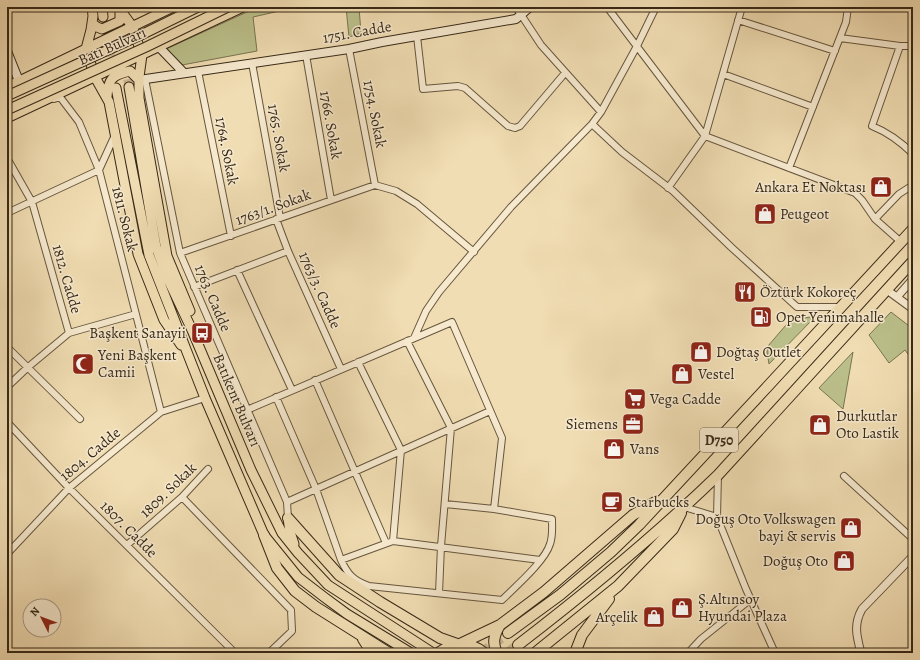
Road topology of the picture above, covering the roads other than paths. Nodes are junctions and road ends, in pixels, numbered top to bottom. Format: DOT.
graph roads {
  1 [pos="92,7"];
  2 [pos="102,7"];
  3 [pos="173,7"];
  4 [pos="198,7"];
  5 [pos="228,7"];
  6 [pos="243,7"];
  7 [pos="530,7"];
  8 [pos="607,7"];
  9 [pos="656,7"];
  10 [pos="742,7"];
  11 [pos="848,7"];
  12 [pos="118,10"];
  13 [pos="519,10"];
  14 [pos="103,17"];
  15 [pos="738,20"];
  16 [pos="92,23"];
  17 [pos="132,26"];
  18 [pos="417,36"];
  19 [pos="840,38"];
  20 [pos="637,46"];
  21 [pos="900,46"];
  22 [pos="913,46"];
  23 [pos="159,47"];
  24 [pos="86,49"];
  25 [pos="349,49"];
  26 [pos="7,51"];
  27 [pos="835,52"];
  28 [pos="142,55"];
  29 [pos="306,55"];
  30 [pos="252,63"];
  31 [pos="198,71"];
  32 [pos="184,73"];
  33 [pos="565,73"];
  34 [pos="723,74"];
  35 [pos="95,77"];
  36 [pos="142,79"];
  37 [pos="19,81"];
  38 [pos="7,87"];
  39 [pos="129,87"];
  40 [pos="116,88"];
  41 [pos="7,96"];
  42 [pos="107,97"];
  43 [pos="812,107"];
  44 [pos="7,110"];
  45 [pos="601,112"];
  46 [pos="7,120"];
  47 [pos="592,124"];
  48 [pos="115,134"];
  49 [pos="705,136"];
  50 [pos="913,154"];
  51 [pos="7,158"];
  52 [pos="788,168"];
  53 [pos="99,170"];
  54 [pos="375,185"];
  55 [pos="913,185"];
  56 [pos="668,188"];
  57 [pos="332,200"];
  58 [pos="32,202"];
  59 [pos="7,213"];
  60 [pos="278,219"];
  61 [pos="875,219"];
  62 [pos="913,229"];
  63 [pos="231,236"];
  64 [pos="901,242"];
  65 [pos="288,251"];
  66 [pos="474,252"];
  67 [pos="180,254"];
  68 [pos="913,261"];
  69 [pos="237,270"];
  70 [pos="913,279"];
  71 [pos="194,287"];
  72 [pos="887,290"];
  73 [pos="897,297"];
  74 [pos="841,307"];
  75 [pos="913,309"];
  76 [pos="136,314"];
  77 [pos="192,330"];
  78 [pos="69,333"];
  79 [pos="414,338"];
  80 [pos="407,341"];
  81 [pos="7,347"];
  82 [pos="190,360"];
  83 [pos="358,362"];
  84 [pos="27,368"];
  85 [pos="341,370"];
  86 [pos="315,380"];
  87 [pos="7,387"];
  88 [pos="292,390"];
  89 [pos="276,397"];
  90 [pos="205,398"];
  91 [pos="247,410"];
  92 [pos="490,411"];
  93 [pos="161,412"];
  94 [pos="80,419"];
  95 [pos="7,422"];
  96 [pos="451,428"];
  97 [pos="401,450"];
  98 [pos="208,469"];
  99 [pos="355,471"];
  100 [pos="718,475"];
  101 [pos="844,476"];
  102 [pos="69,488"];
  103 [pos="316,489"];
  104 [pos="669,494"];
  105 [pos="182,497"];
  106 [pos="287,502"];
  107 [pos="445,504"];
  108 [pos="684,507"];
  109 [pos="494,509"];
  110 [pos="717,517"];
  111 [pos="288,518"];
  112 [pos="264,535"];
  113 [pos="913,539"];
  114 [pos="393,541"];
  115 [pos="386,543"];
  116 [pos="127,545"];
  117 [pos="441,546"];
  118 [pos="298,553"];
  119 [pos="7,554"];
  120 [pos="913,556"];
  121 [pos="341,560"];
  122 [pos="540,560"];
  123 [pos="618,586"];
  124 [pos="439,593"];
  125 [pos="751,599"];
  126 [pos="500,625"];
  127 [pos="508,633"];
  128 [pos="360,634"];
  129 [pos="459,644"];
  130 [pos="518,645"];
  131 [pos="235,653"];
  132 [pos="270,653"];
  133 [pos="372,653"];
  134 [pos="390,653"];
  135 [pos="410,653"];
  136 [pos="433,653"];
  137 [pos="438,653"];
  138 [pos="484,653"];
  139 [pos="497,653"];
  140 [pos="535,653"];
  141 [pos="575,653"];
  142 [pos="688,653"];
  143 [pos="775,653"];
  144 [pos="861,653"];
  1 -- 16 [label="main road"];
  2 -- 14 [label="main road"];
  3 -- 17 [label="main road"];
  4 -- 41 [label="main road, Batı Bulvarı, bridge"];
  5 -- 44 [label="main road, Batı Bulvarı, bridge"];
  6 -- 23 [label="main road"];
  7 -- 13 [label="main road, 1751. Cadde"];
  8 -- 20 [label="street"];
  9 -- 20 [label="street"];
  10 -- 15 [label="street"];
  11 -- 19 [label="street"];
  12 -- 16 [label="main road"];
  12 -- 17 [label="main road"];
  13 -- 18 [label="main road, 1751. Cadde"];
  13 -- 33 [label="street"];
  15 -- 27 [label="street"];
  15 -- 34 [label="street"];
  16 -- 24 [label="main road"];
  17 -- 24 [label="main road"];
  17 -- 28 [label="main road"];
  18 -- 25 [label="main road, 1751. Cadde"];
  18 -- 33 [label="street"];
  19 -- 21 [label="street"];
  19 -- 27 [label="street"];
  20 -- 45 [label="street"];
  20 -- 49 [label="street"];
  21 -- 22 [label="street"];
  21 -- 50 [label="street"];
  23 -- 28 [label="main road"];
  23 -- 32 [label="main road"];
  24 -- 35 [label="main road"];
  24 -- 37 [label="main road"];
  25 -- 29 [label="main road, 1751. Cadde"];
  25 -- 54 [label="street, 1754. Sokak"];
  26 -- 37 [label="main road"];
  27 -- 43 [label="street"];
  28 -- 35 [label="main road"];
  28 -- 36 [label="main road"];
  29 -- 30 [label="main road, 1751. Cadde"];
  29 -- 57 [label="street, 1766. Sokak"];
  30 -- 31 [label="main road, 1751. Cadde"];
  30 -- 60 [label="street, 1765. Sokak"];
  31 -- 32 [label="main road, 1751. Cadde"];
  31 -- 63 [label="street, 1764. Sokak"];
  32 -- 36 [label="main road, 1751. Cadde"];
  33 -- 45 [label="street"];
  34 -- 43 [label="street"];
  34 -- 49 [label="street"];
  35 -- 42 [label="main road"];
  35 -- 46 [label="main road"];
  36 -- 42 [label="main road"];
  36 -- 67 [label="street, 1763. Cadde"];
  36 -- 77 [label="main road"];
  37 -- 38 [label="main road"];
  39 -- 77 [label="main road, Batıkent Bulvarı"];
  40 -- 82 [label="main road, Batıkent Bulvarı"];
  42 -- 48 [label="main road"];
  43 -- 52 [label="street"];
  45 -- 47 [label="street"];
  46 -- 53 [label="street, 1811. Sokak"];
  47 -- 56 [label="street"];
  47 -- 66 [label="street"];
  48 -- 53 [label="street"];
  48 -- 82 [label="main road"];
  49 -- 52 [label="street"];
  49 -- 56 [label="street"];
  51 -- 58 [label="street, 1812. Cadde"];
  52 -- 61 [label="street"];
  53 -- 58 [label="street"];
  53 -- 76 [label="street, 1811. Sokak"];
  54 -- 57 [label="street, 1763/1. Sokak"];
  54 -- 66 [label="street"];
  55 -- 61 [label="street"];
  56 -- 74 [label="street"];
  57 -- 60 [label="street, 1763/1. Sokak"];
  58 -- 59 [label="street"];
  58 -- 78 [label="street, 1812. Cadde"];
  60 -- 63 [label="street, 1763/1. Sokak"];
  60 -- 65 [label="street, 1763/3. Cadde"];
  61 -- 64 [label="street"];
  62 -- 64 [label="highway, D750"];
  63 -- 67 [label="street, 1763/1. Sokak"];
  64 -- 74 [label="highway, D750"];
  65 -- 69 [label="street"];
  65 -- 85 [label="street, 1763/3. Cadde"];
  66 -- 79 [label="street"];
  67 -- 71 [label="street, 1763. Cadde"];
  68 -- 72 [label="highway, D750"];
  69 -- 71 [label="street"];
  69 -- 88 [label="street"];
  70 -- 73 [label="street"];
  71 -- 91 [label="street, 1763. Cadde"];
  72 -- 73 [label="street"];
  72 -- 100 [label="highway, D750"];
  73 -- 75 [label="street"];
  74 -- 104 [label="highway, D750"];
  76 -- 78 [label="street"];
  76 -- 93 [label="street, 1811. Sokak"];
  77 -- 118 [label="main road, Batıkent Bulvarı"];
  78 -- 84 [label="street, 1812. Cadde"];
  79 -- 80 [label="street"];
  79 -- 92 [label="street"];
  80 -- 83 [label="street"];
  80 -- 96 [label="street"];
  81 -- 84 [label="street"];
  82 -- 90 [label="main road, Batıkent Bulvarı"];
  83 -- 85 [label="street"];
  83 -- 97 [label="street"];
  84 -- 87 [label="street, 1812. Cadde"];
  84 -- 94 [label="street"];
  85 -- 86 [label="street"];
  86 -- 88 [label="street"];
  86 -- 99 [label="street"];
  88 -- 89 [label="street"];
  89 -- 91 [label="street"];
  89 -- 103 [label="street"];
  90 -- 93 [label="street, 1804. Cadde"];
  90 -- 112 [label="main road, Batıkent Bulvarı"];
  91 -- 106 [label="street, 1763. Cadde"];
  92 -- 96 [label="street"];
  92 -- 109 [label="street"];
  93 -- 102 [label="street, 1804. Cadde"];
  95 -- 102 [label="street, 1807. Cadde"];
  96 -- 97 [label="street"];
  96 -- 107 [label="street"];
  97 -- 99 [label="street"];
  97 -- 114 [label="street"];
  98 -- 105 [label="street, 1809. Sokak"];
  99 -- 103 [label="street"];
  99 -- 115 [label="street"];
  100 -- 108 [label="highway, D750"];
  100 -- 110 [label="street"];
  101 -- 113 [label="street"];
  102 -- 116 [label="street, 1807. Cadde"];
  102 -- 119 [label="street, 1804. Cadde"];
  103 -- 106 [label="street"];
  103 -- 121 [label="street"];
  104 -- 126 [label="highway"];
  104 -- 127 [label="highway, D750"];
  105 -- 116 [label="street, 1809. Sokak"];
  105 -- 132 [label="street"];
  106 -- 111 [label="street, 1763. Cadde"];
  107 -- 109 [label="street"];
  107 -- 117 [label="street"];
  108 -- 110 [label="street"];
  108 -- 123 [label="highway, D750"];
  108 -- 130 [label="highway, D750"];
  109 -- 122 [label="street"];
  110 -- 125 [label="street"];
  111 -- 118 [label="main road"];
  111 -- 129 [label="highway"];
  112 -- 128 [label="highway"];
  112 -- 135 [label="main road, Batıkent Bulvarı"];
  114 -- 115 [label="street"];
  114 -- 117 [label="street"];
  115 -- 121 [label="street"];
  116 -- 131 [label="street, 1807. Cadde"];
  117 -- 122 [label="street"];
  117 -- 124 [label="street"];
  118 -- 136 [label="main road, Batıkent Bulvarı"];
  120 -- 144 [label="street"];
  121 -- 124 [label="street"];
  122 -- 124 [label="street"];
  123 -- 140 [label="highway, D750"];
  123 -- 141 [label="highway"];
  125 -- 142 [label="street"];
  125 -- 143 [label="street"];
  126 -- 129 [label="highway"];
  126 -- 139 [label="highway"];
  128 -- 133 [label="highway"];
  128 -- 134 [label="highway"];
  129 -- 137 [label="highway"];
  129 -- 138 [label="highway"];
}
